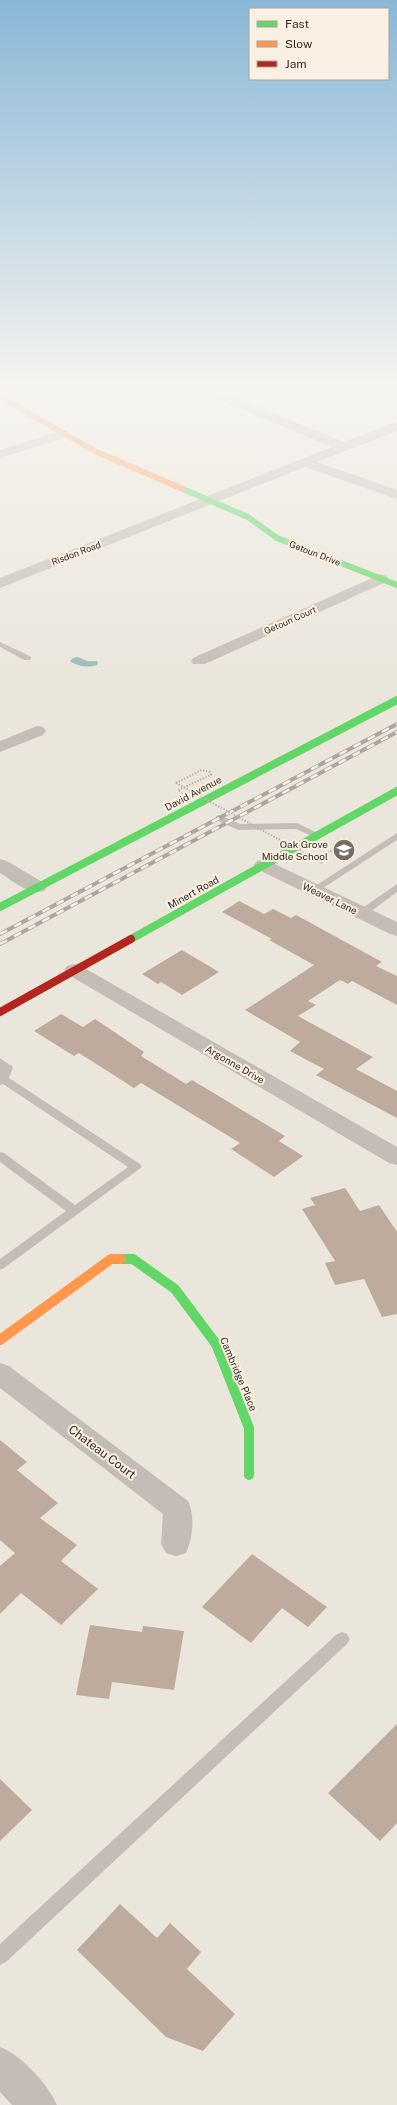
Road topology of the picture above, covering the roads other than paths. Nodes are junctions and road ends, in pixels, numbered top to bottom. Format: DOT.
graph roads {
  1 [pos="174,485"];
  2 [pos="250,485"];
  3 [pos="369,485"];
  4 [pos="397,495"];
  5 [pos="210,501"];
  6 [pos="381,579"];
  7 [pos="0,583"];
  8 [pos="397,585"];
  9 [pos="0,644"];
  10 [pos="27,658"];
  11 [pos="200,661"];
  12 [pos="397,700"];
  13 [pos="37,731"];
  14 [pos="0,747"];
  15 [pos="397,790"];
  16 [pos="219,818"];
  17 [pos="317,835"];
  18 [pos="397,836"];
  19 [pos="0,865"];
  20 [pos="264,865"];
  21 [pos="37,887"];
  22 [pos="397,887"];
  23 [pos="314,890"];
  24 [pos="0,907"];
  25 [pos="362,913"];
  26 [pos="397,930"];
  27 [pos="74,970"];
  28 [pos="0,1012"];
  29 [pos="0,1062"];
  30 [pos="2,1080"];
  31 [pos="0,1156"];
  32 [pos="397,1157"];
  33 [pos="75,1211"];
  34 [pos="0,1265"];
  35 [pos="0,1340"];
  36 [pos="0,1373"];
  37 [pos="249,1475"];
  38 [pos="176,1544"];
  39 [pos="342,1639"];
  40 [pos="0,1956"];
  41 [pos="0,2065"];
  42 [pos="38,2105"];
  1 -- 5 [label="street, Getoun Drive"];
  2 -- 5 [label="street, Risdon Road"];
  3 -- 4 [label="street"];
  5 -- 6 [label="street, Getoun Drive"];
  5 -- 7 [label="street, Risdon Road"];
  6 -- 8 [label="street, Getoun Drive"];
  6 -- 11 [label="street, Getoun Court"];
  9 -- 10 [label="lane"];
  12 -- 21 [label="street, David Avenue"];
  13 -- 14 [label="street"];
  15 -- 17 [label="street, Minert Road"];
  16 -- 17 [label="lane"];
  17 -- 20 [label="street, Minert Road"];
  18 -- 23 [label="lane"];
  19 -- 21 [label="street"];
  20 -- 23 [label="street, Weaver Lane"];
  20 -- 27 [label="street, Minert Road"];
  21 -- 24 [label="street, David Avenue"];
  22 -- 25 [label="lane"];
  23 -- 25 [label="street, Weaver Lane"];
  25 -- 26 [label="street, Weaver Lane"];
  27 -- 28 [label="street, Minert Road"];
  27 -- 32 [label="street, Argonne Drive"];
  29 -- 30 [label="lane"];
  30 -- 33 [label="lane"];
  31 -- 33 [label="lane"];
  33 -- 34 [label="lane"];
  35 -- 37 [label="street, Cambridge Place"];
  36 -- 38 [label="street, Chateau Court"];
  39 -- 40 [label="lane"];
  41 -- 42 [label="street"];
}
